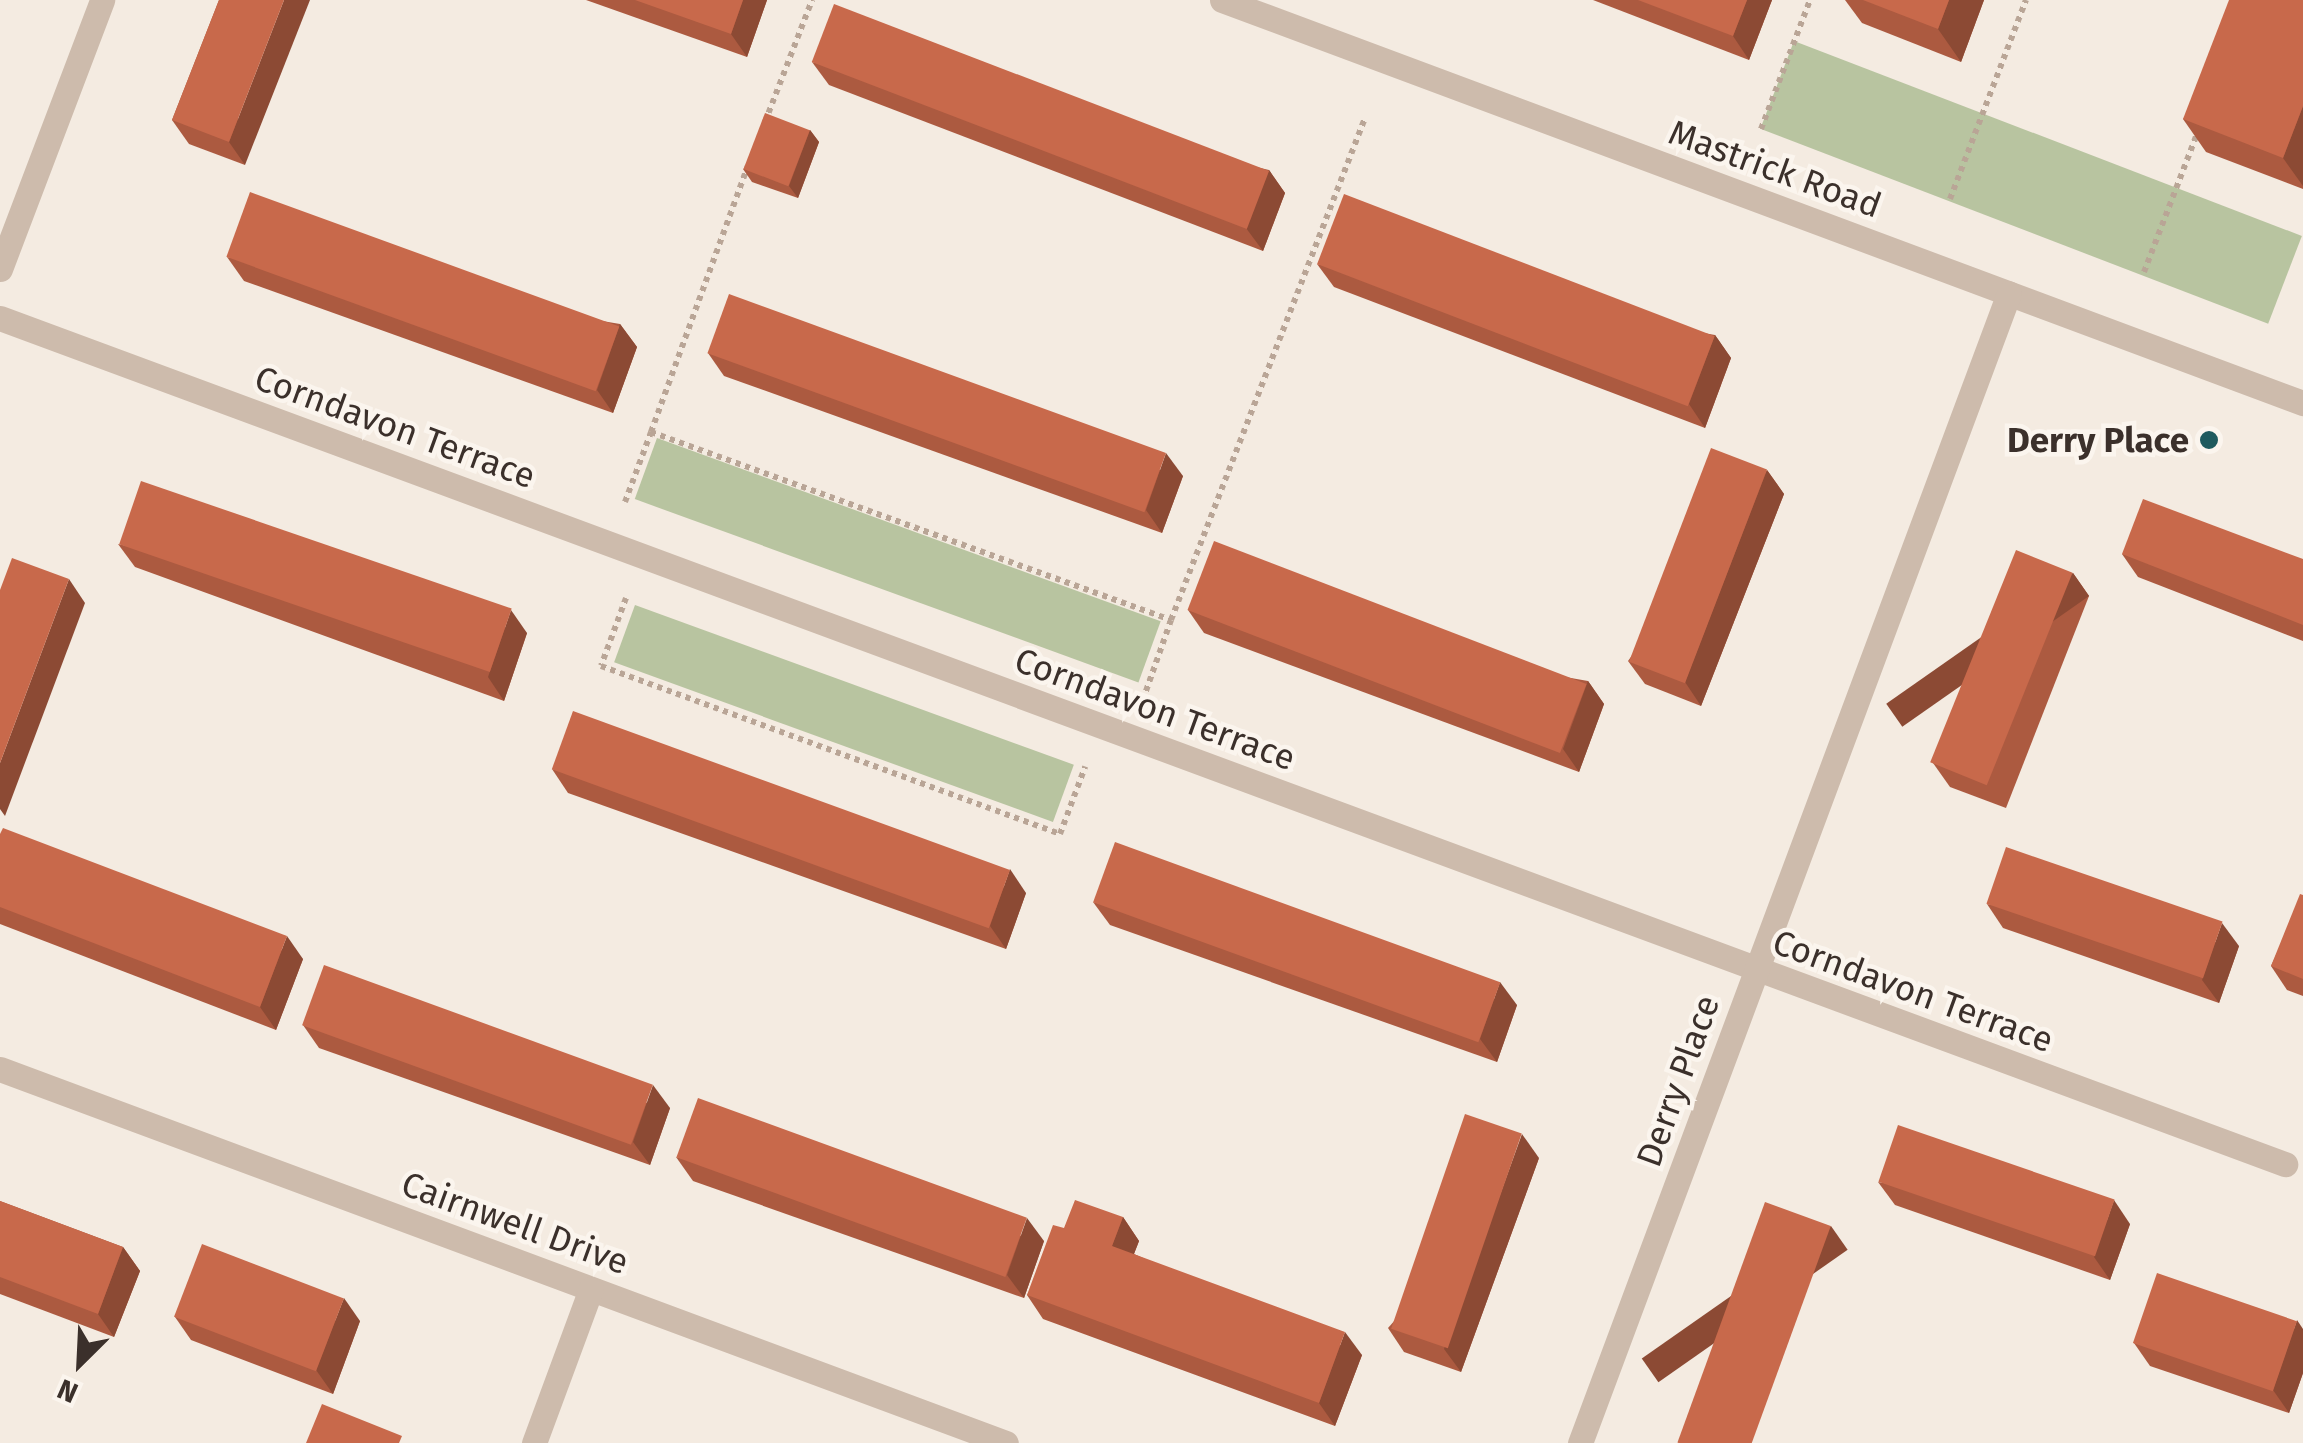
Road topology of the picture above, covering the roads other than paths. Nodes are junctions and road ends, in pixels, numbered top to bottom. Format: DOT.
graph roads {
  1 [pos="102,0"];
  2 [pos="1222,0"];
  3 [pos="0,269"];
  4 [pos="2008,294"];
  5 [pos="0,318"];
  6 [pos="2303,403"];
  7 [pos="1756,971"];
  8 [pos="0,1068"];
  9 [pos="2285,1164"];
  10 [pos="591,1288"];
  11 [pos="534,1443"];
  12 [pos="1006,1443"];
  13 [pos="1580,1443"];
  1 -- 3 [label="street"];
  2 -- 4 [label="street, Mastrick Road"];
  4 -- 6 [label="street, Mastrick Road"];
  4 -- 7 [label="street, Derry Place"];
  5 -- 7 [label="street, Corndavon Terrace"];
  7 -- 9 [label="street, Corndavon Terrace"];
  7 -- 13 [label="street, Derry Place"];
  8 -- 10 [label="street, Cairnwell Drive"];
  10 -- 11 [label="street"];
  10 -- 12 [label="street, Cairnwell Drive"];
}
